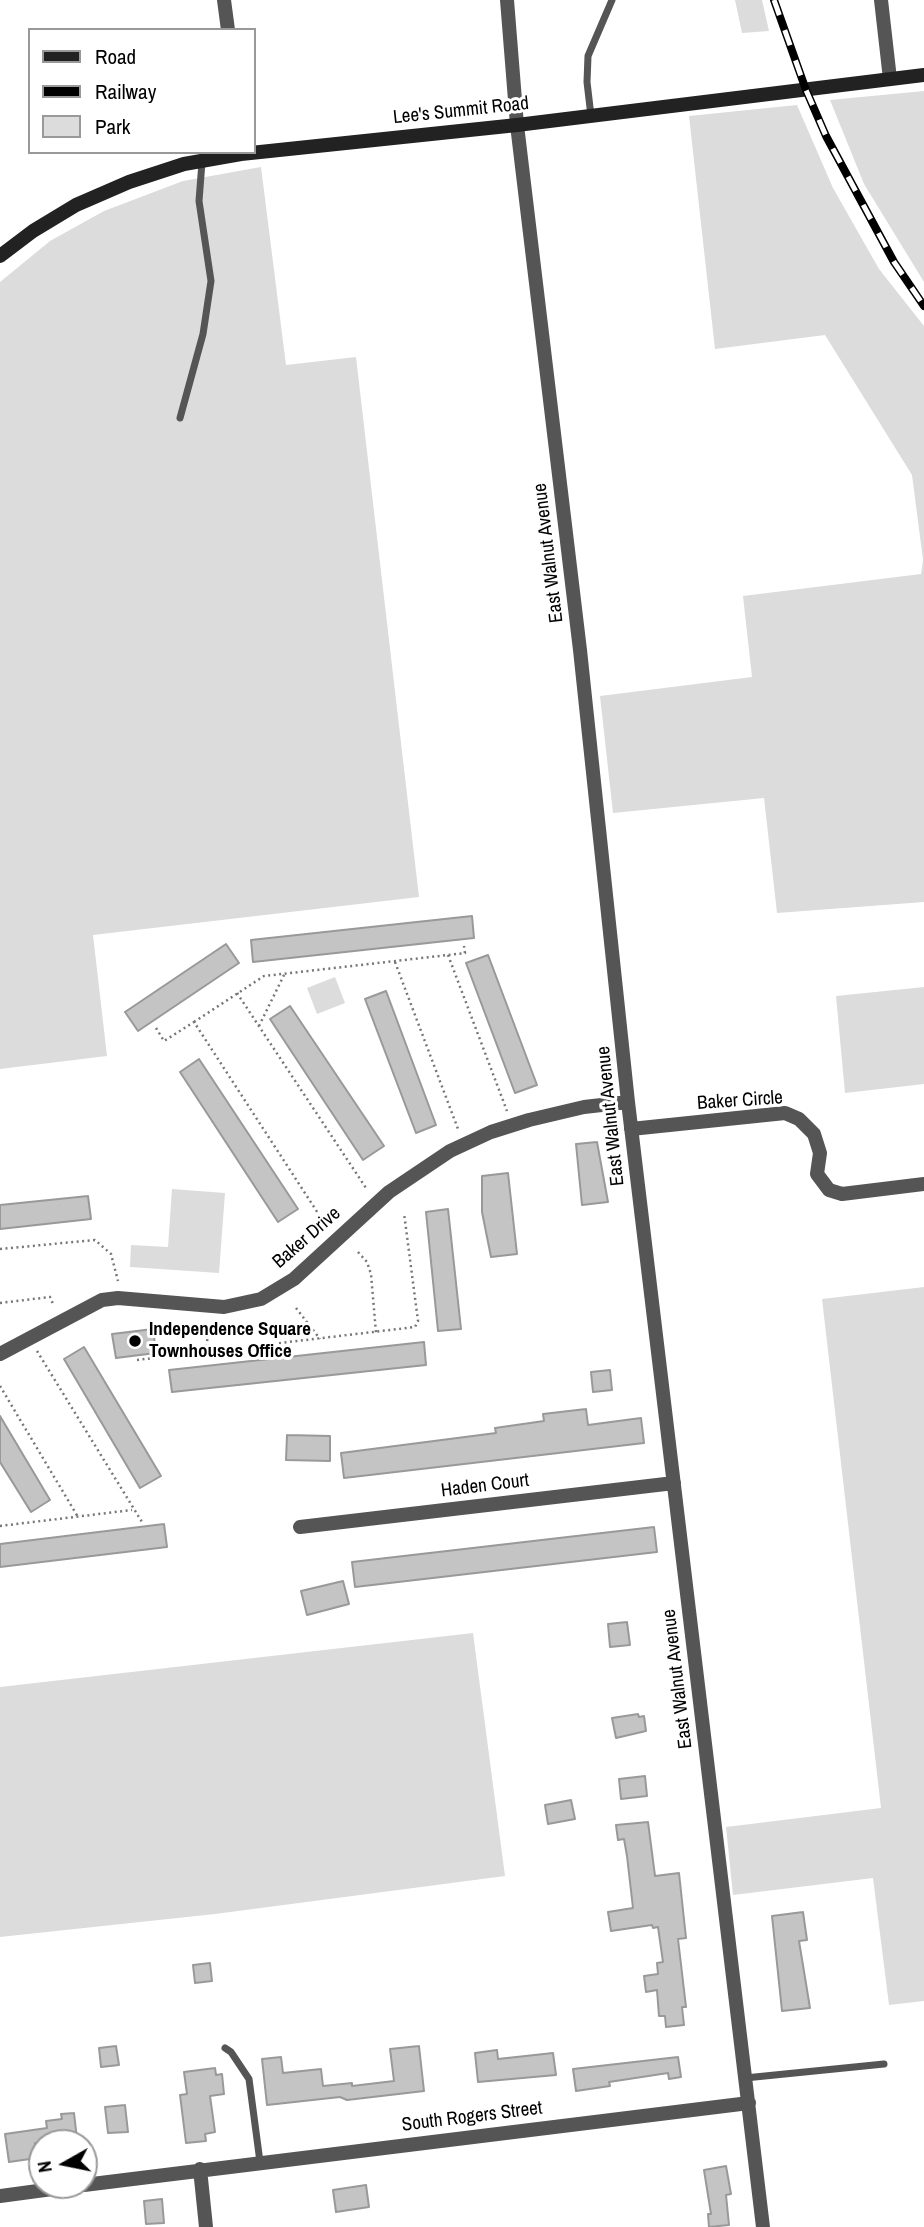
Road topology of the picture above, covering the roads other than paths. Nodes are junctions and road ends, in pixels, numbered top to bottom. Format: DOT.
graph roads {
  1 [pos="224,0"];
  2 [pos="507,0"];
  3 [pos="612,0"];
  4 [pos="881,0"];
  5 [pos="228,28"];
  6 [pos="924,75"];
  7 [pos="890,79"];
  8 [pos="591,116"];
  9 [pos="517,125"];
  10 [pos="256,151"];
  11 [pos="236,154"];
  12 [pos="202,161"];
  13 [pos="0,256"];
  14 [pos="180,418"];
  15 [pos="628,1102"];
  16 [pos="631,1129"];
  17 [pos="924,1184"];
  18 [pos="0,1354"];
  19 [pos="674,1483"];
  20 [pos="300,1527"];
  21 [pos="225,2048"];
  22 [pos="884,2064"];
  23 [pos="746,2078"];
  24 [pos="749,2103"];
  25 [pos="260,2162"];
  26 [pos="200,2169"];
  27 [pos="98,2183"];
  28 [pos="28,2192"];
  29 [pos="0,2196"];
  30 [pos="206,2227"];
  31 [pos="763,2227"];
  1 -- 5 [label="street"];
  2 -- 9 [label="street, East Walnut Avenue"];
  3 -- 8 [label="lane"];
  4 -- 7 [label="street"];
  6 -- 7 [label="main road, Lee's Summit Road"];
  7 -- 8 [label="main road, Lee's Summit Road"];
  8 -- 9 [label="main road, Lee's Summit Road"];
  9 -- 10 [label="main road, Lee's Summit Road"];
  9 -- 15 [label="street, East Walnut Avenue"];
  11 -- 12 [label="main road, Lee's Summit Road"];
  12 -- 13 [label="main road, Lee's Summit Road"];
  12 -- 14 [label="lane"];
  15 -- 16 [label="street, East Walnut Avenue"];
  15 -- 18 [label="street, Baker Drive"];
  16 -- 17 [label="street, Baker Circle"];
  16 -- 19 [label="street, East Walnut Avenue"];
  19 -- 20 [label="street, Haden Court"];
  19 -- 23 [label="street, East Walnut Avenue"];
  21 -- 25 [label="lane"];
  22 -- 23 [label="lane"];
  23 -- 24 [label="street, East Walnut Avenue"];
  24 -- 25 [label="street, South Rogers Street"];
  24 -- 31 [label="street, East Walnut Avenue"];
  25 -- 26 [label="street, South Rogers Street"];
  26 -- 27 [label="street, South Rogers Street"];
  26 -- 30 [label="street"];
  28 -- 29 [label="street, South Rogers Street"];
}
